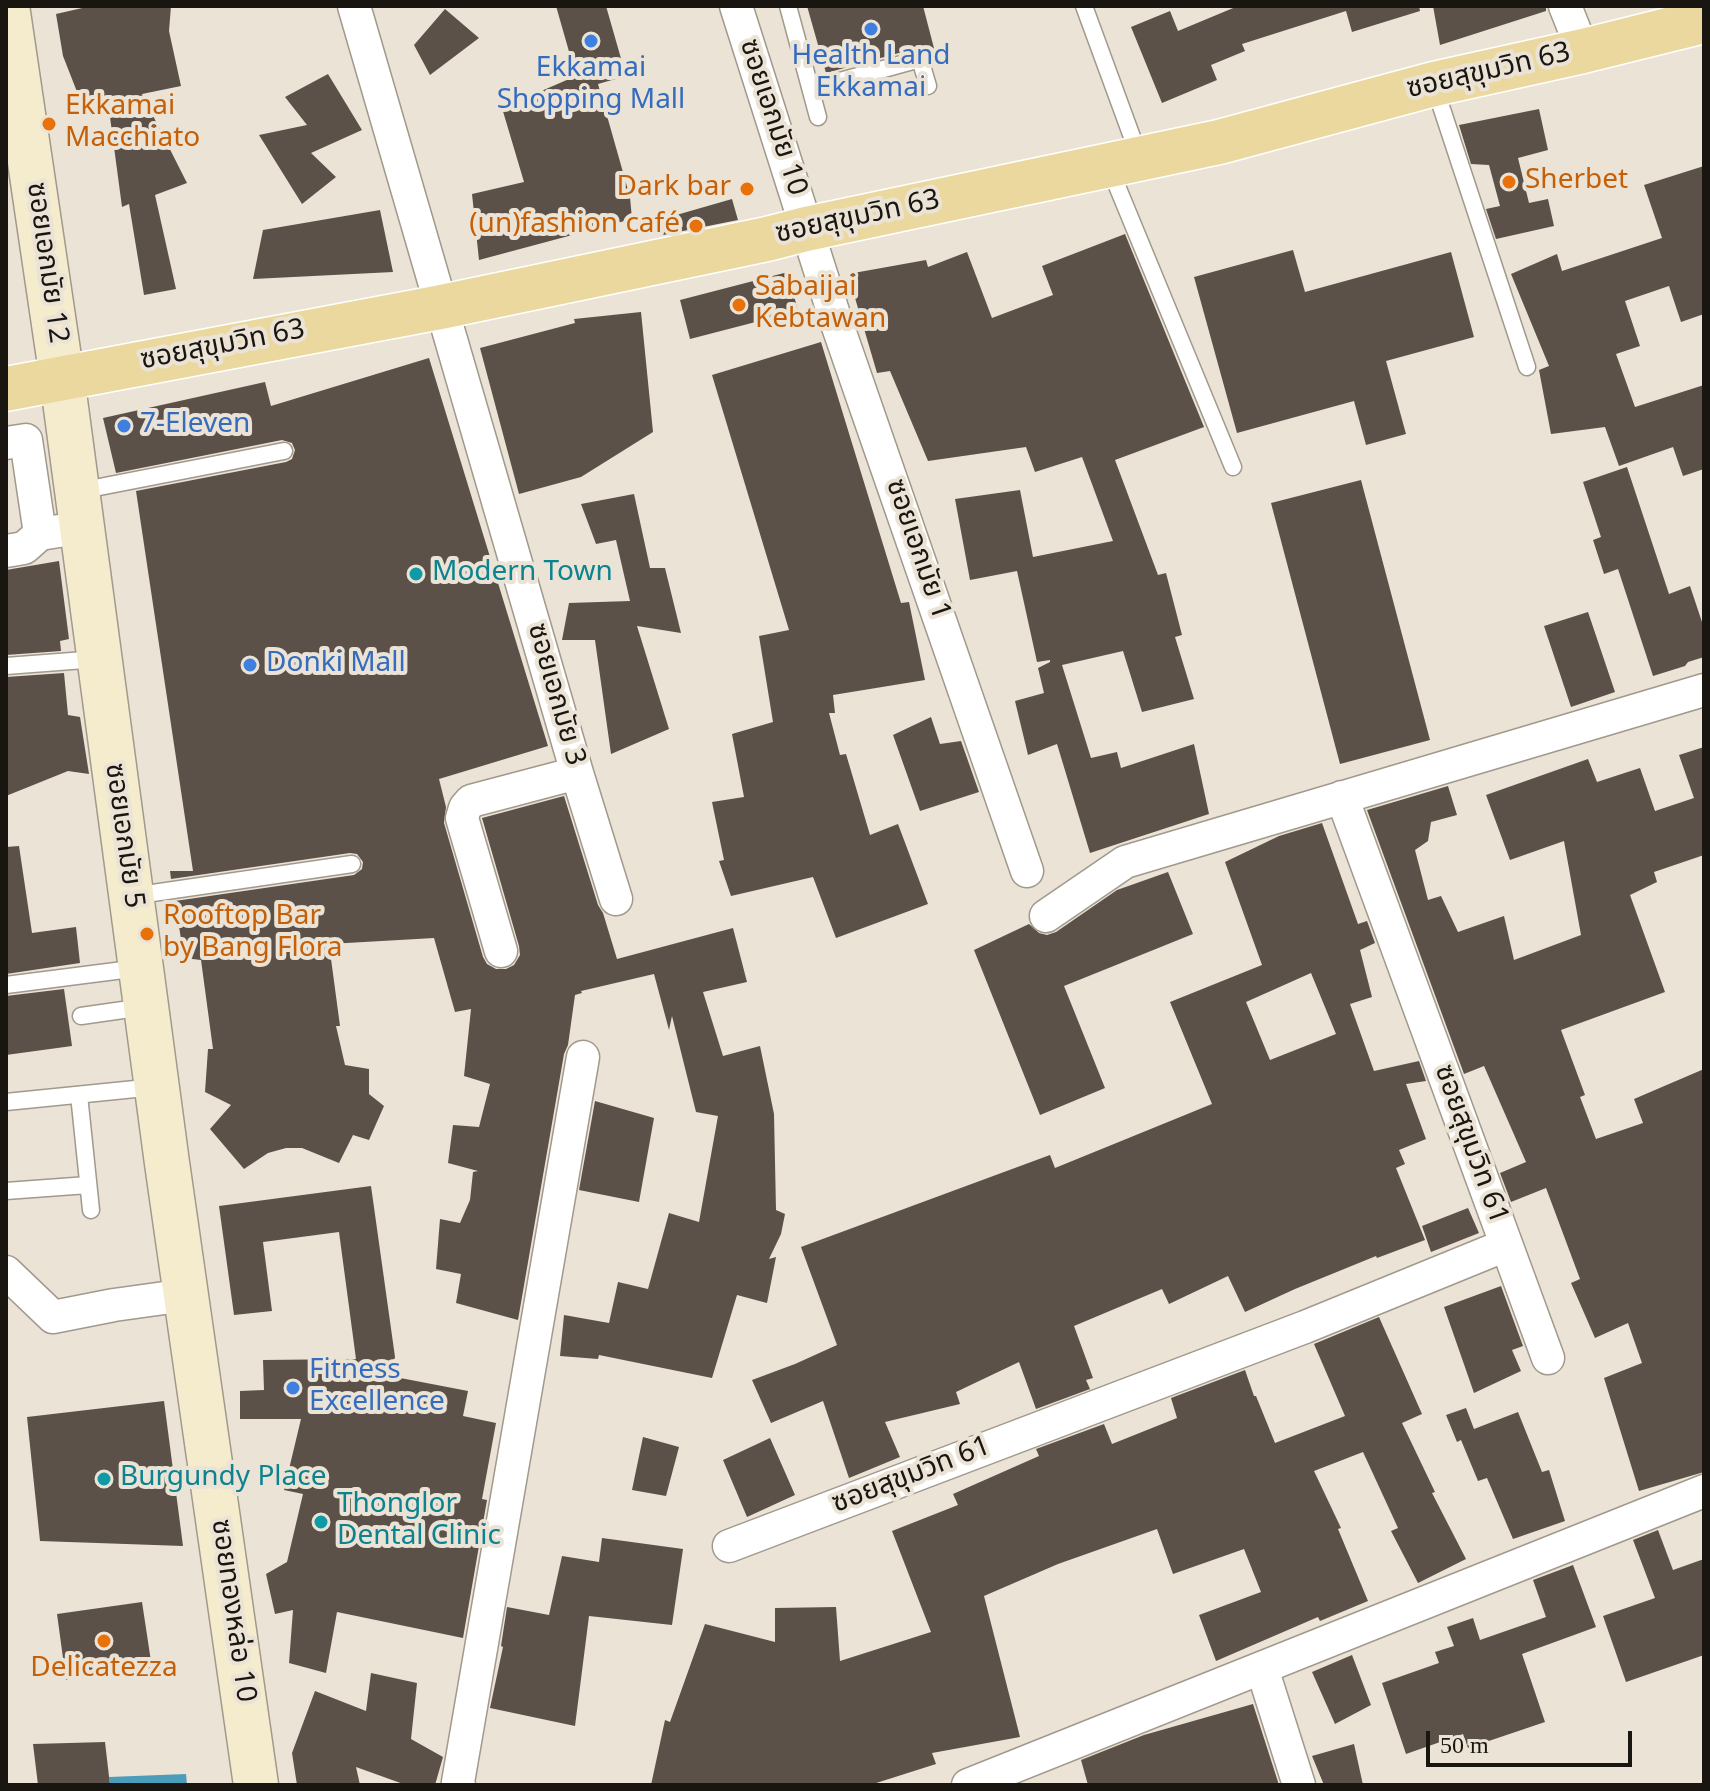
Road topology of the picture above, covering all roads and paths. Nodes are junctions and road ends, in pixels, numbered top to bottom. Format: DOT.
graph roads {
  1 [pos="7,6"];
  2 [pos="354,6"];
  3 [pos="736,6"];
  4 [pos="788,6"];
  5 [pos="1084,6"];
  6 [pos="1565,6"];
  7 [pos="1677,24"];
  8 [pos="1583,51"];
  9 [pos="1434,84"];
  10 [pos="928,86"];
  11 [pos="811,89"];
  12 [pos="818,117"];
  13 [pos="1124,161"];
  14 [pos="806,229"];
  15 [pos="441,307"];
  16 [pos="1527,367"];
  17 [pos="62,378"];
  18 [pos="6,389"];
  19 [pos="6,443"];
  20 [pos="284,451"];
  21 [pos="1233,467"];
  22 [pos="66,517"];
  23 [pos="6,551"];
  24 [pos="99,659"];
  25 [pos="6,666"];
  26 [pos="1704,690"];
  27 [pos="577,773"];
  28 [pos="1342,797"];
  29 [pos="352,864"];
  30 [pos="1027,871"];
  31 [pos="130,896"];
  32 [pos="616,899"];
  33 [pos="1046,916"];
  34 [pos="501,951"];
  35 [pos="6,985"];
  36 [pos="143,987"];
  37 [pos="81,1016"];
  38 [pos="583,1057"];
  39 [pos="157,1087"];
  40 [pos="79,1095"];
  41 [pos="6,1102"];
  42 [pos="88,1185"];
  43 [pos="6,1191"];
  44 [pos="91,1210"];
  45 [pos="1506,1245"];
  46 [pos="6,1272"];
  47 [pos="186,1295"];
  48 [pos="1548,1358"];
  49 [pos="1704,1491"];
  50 [pos="729,1546"];
  51 [pos="1262,1668"];
  52 [pos="256,1785"];
  53 [pos="459,1785"];
  54 [pos="968,1785"];
  55 [pos="1299,1785"];
  1 -- 17 [label="street, ซอยเอกมัย 12"];
  2 -- 15 [label="street, ซอยเอกมัย 3"];
  3 -- 14 [label="street, ซอยเอกมัย 10"];
  4 -- 11 [label="lane"];
  5 -- 13 [label="lane"];
  6 -- 8 [label="street"];
  7 -- 8 [label="main road, ซอยสุขุมวิท 63"];
  8 -- 9 [label="main road, ซอยสุขุมวิท 63"];
  9 -- 13 [label="main road, ซอยสุขุมวิท 63"];
  9 -- 16 [label="lane"];
  10 -- 11 [label="lane"];
  11 -- 12 [label="lane"];
  13 -- 14 [label="main road, ซอยสุขุมวิท 63"];
  13 -- 21 [label="lane"];
  14 -- 15 [label="main road, ซอยสุขุมวิท 63"];
  14 -- 30 [label="street, ซอยเอกมัย 1"];
  15 -- 17 [label="main road, ซอยสุขุมวิท 63"];
  15 -- 27 [label="street, ซอยเอกมัย 3"];
  17 -- 18 [label="main road, ซอยสุขุมวิท 63"];
  17 -- 22 [label="street, ซอยเอกมัย 5"];
  19 -- 22 [label="street"];
  20 -- 22 [label="lane"];
  22 -- 23 [label="street"];
  22 -- 24 [label="street, ซอยเอกมัย 5"];
  24 -- 25 [label="lane"];
  24 -- 31 [label="street, ซอยเอกมัย 5"];
  26 -- 28 [label="street"];
  27 -- 32 [label="street, ซอยเอกมัย 3"];
  27 -- 34 [label="street"];
  28 -- 33 [label="street"];
  28 -- 45 [label="street, ซอยสุขุมวิท 61"];
  29 -- 31 [label="lane"];
  31 -- 36 [label="street, ซอยเอกมัย 5"];
  35 -- 36 [label="lane"];
  36 -- 37 [label="lane"];
  36 -- 39 [label="street, ซอยเอกมัย 5"];
  38 -- 53 [label="street"];
  39 -- 40 [label="lane"];
  39 -- 47 [label="street, ซอยเอกมัย 5"];
  40 -- 41 [label="lane"];
  40 -- 42 [label="lane"];
  42 -- 43 [label="lane"];
  42 -- 44 [label="lane"];
  45 -- 48 [label="street"];
  45 -- 50 [label="street, ซอยสุขุมวิท 61"];
  46 -- 47 [label="street"];
  47 -- 52 [label="street, ซอยทองหล่อ 10"];
  49 -- 51 [label="street"];
  51 -- 54 [label="street"];
  51 -- 55 [label="street"];
}
